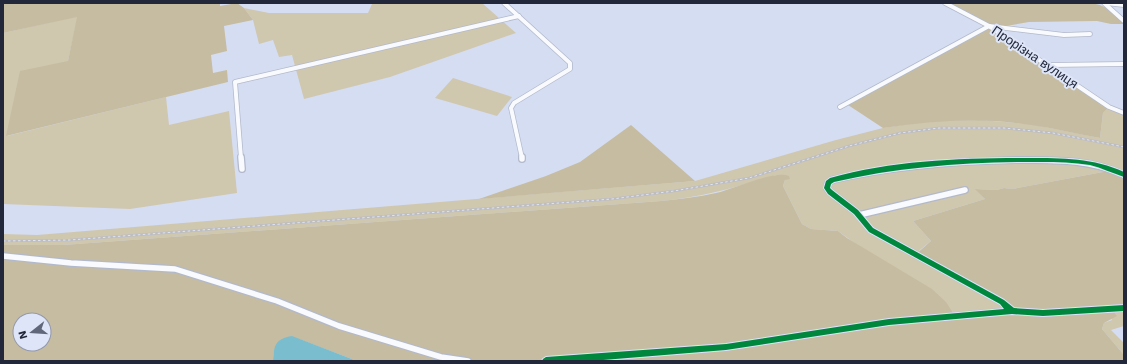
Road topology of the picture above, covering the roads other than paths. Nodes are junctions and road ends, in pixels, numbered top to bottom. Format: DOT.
graph roads {
  1 [pos="504,3"];
  2 [pos="945,3"];
  3 [pos="1104,3"];
  4 [pos="1124,5"];
  5 [pos="519,16"];
  6 [pos="1124,21"];
  7 [pos="989,26"];
  8 [pos="1090,34"];
  9 [pos="1124,64"];
  10 [pos="1049,65"];
  11 [pos="840,107"];
  12 [pos="1124,113"];
  13 [pos="522,159"];
  14 [pos="242,169"];
  15 [pos="1124,175"];
  16 [pos="965,190"];
  17 [pos="859,215"];
  18 [pos="3,256"];
  19 [pos="1124,308"];
  20 [pos="1012,311"];
  21 [pos="468,361"];
  22 [pos="546,361"];
  1 -- 5 [label="street"];
  2 -- 7 [label="street, Прорізна вулиця"];
  3 -- 4 [label="street"];
  3 -- 6 [label="street"];
  5 -- 13 [label="street"];
  5 -- 14 [label="street"];
  7 -- 8 [label="street"];
  7 -- 10 [label="street, Прорізна вулиця"];
  7 -- 11 [label="street"];
  9 -- 10 [label="street"];
  10 -- 12 [label="street, Прорізна вулиця"];
  15 -- 17 [label="street"];
  16 -- 17 [label="street"];
  17 -- 20 [label="street"];
  18 -- 21 [label="street"];
  19 -- 20 [label="street"];
  20 -- 22 [label="street"];
}
